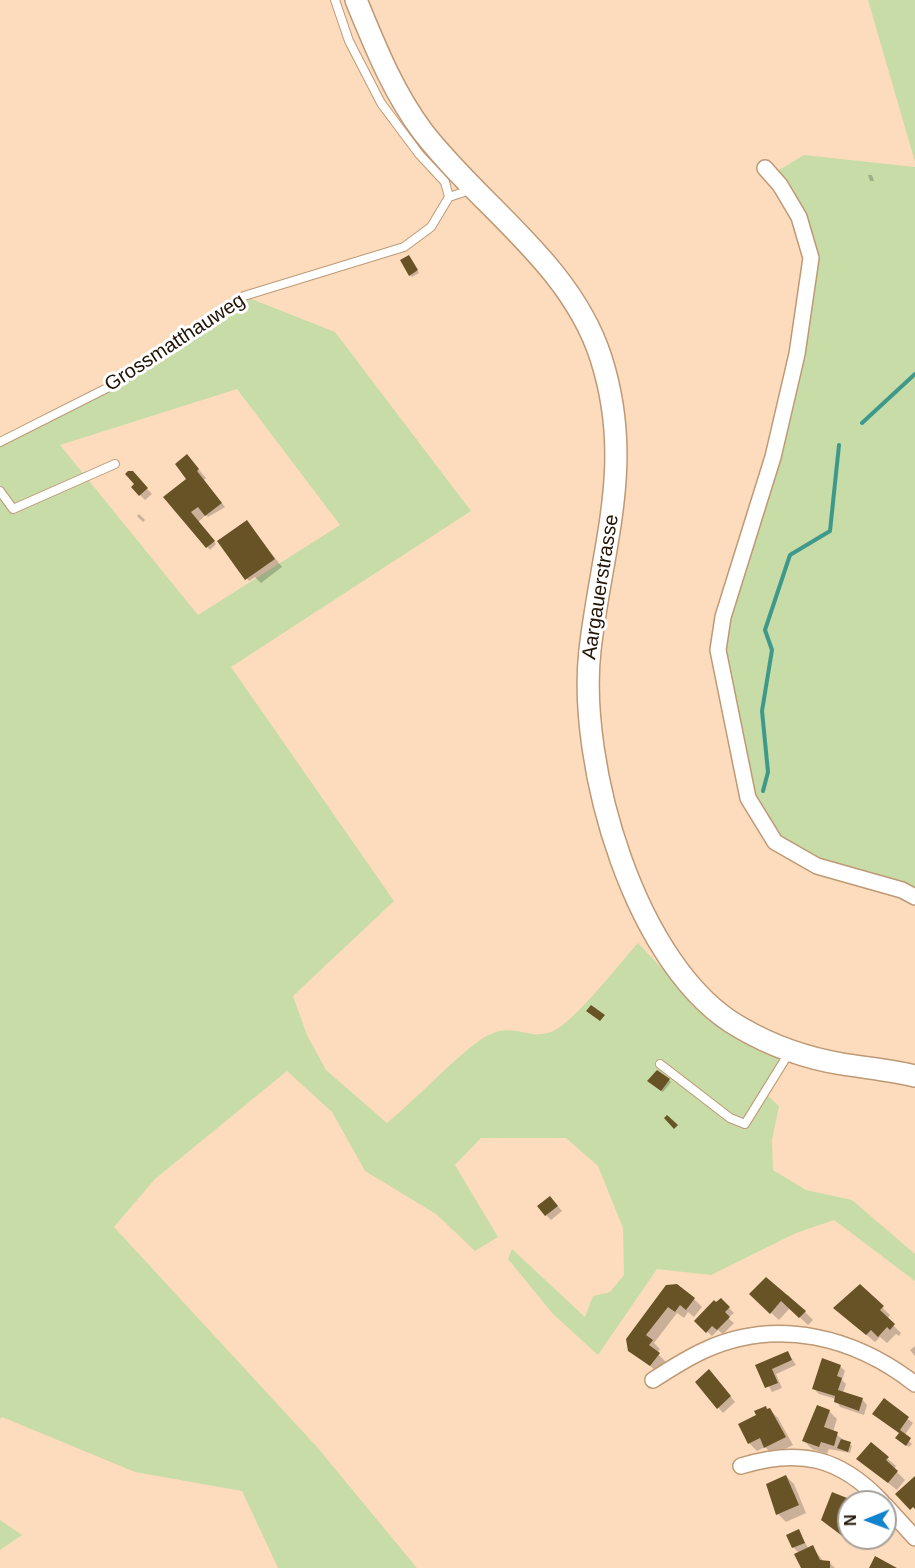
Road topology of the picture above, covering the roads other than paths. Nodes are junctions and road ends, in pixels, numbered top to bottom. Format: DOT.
graph roads {
  1 [pos="335,0"];
  2 [pos="357,0"];
  3 [pos="765,168"];
  4 [pos="474,189"];
  5 [pos="449,197"];
  6 [pos="0,442"];
  7 [pos="115,464"];
  8 [pos="0,491"];
  9 [pos="915,897"];
  10 [pos="790,1051"];
  11 [pos="660,1064"];
  12 [pos="915,1076"];
  13 [pos="653,1380"];
  14 [pos="915,1384"];
  15 [pos="741,1466"];
  16 [pos="870,1490"];
  17 [pos="897,1518"];
  18 [pos="915,1538"];
  1 -- 5 [label="lane"];
  2 -- 4 [label="main road, Aargauerstrasse"];
  3 -- 9 [label="street"];
  4 -- 5 [label="lane"];
  4 -- 10 [label="main road, Aargauerstrasse"];
  5 -- 6 [label="lane, Grossmatthauweg"];
  7 -- 8 [label="lane"];
  10 -- 11 [label="lane"];
  10 -- 12 [label="main road, Aargauerstrasse"];
  13 -- 14 [label="street"];
  15 -- 16 [label="street"];
  17 -- 18 [label="street"];
}
